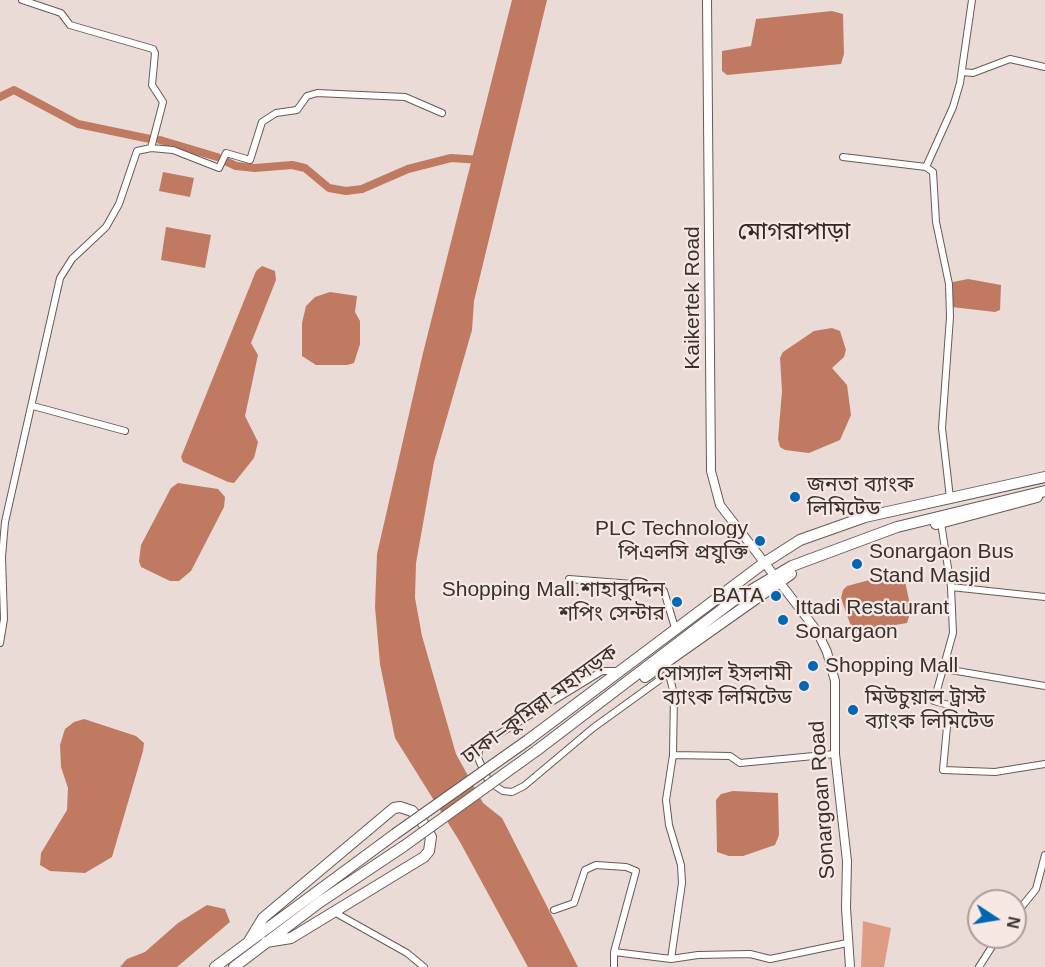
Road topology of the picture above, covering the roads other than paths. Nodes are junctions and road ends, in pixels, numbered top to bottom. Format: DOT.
graph roads {
  1 [pos="22,0"];
  2 [pos="707,0"];
  3 [pos="972,0"];
  4 [pos="1045,67"];
  5 [pos="962,72"];
  6 [pos="442,113"];
  7 [pos="151,148"];
  8 [pos="843,157"];
  9 [pos="926,167"];
  10 [pos="33,406"];
  11 [pos="125,431"];
  12 [pos="1045,477"];
  13 [pos="1045,492"];
  14 [pos="950,498"];
  15 [pos="941,523"];
  16 [pos="764,563"];
  17 [pos="777,578"];
  18 [pos="569,579"];
  19 [pos="951,587"];
  20 [pos="1045,597"];
  21 [pos="675,628"];
  22 [pos="0,643"];
  23 [pos="668,667"];
  24 [pos="945,669"];
  25 [pos="620,671"];
  26 [pos="1045,686"];
  27 [pos="588,713"];
  28 [pos="835,754"];
  29 [pos="673,755"];
  30 [pos="1045,764"];
  31 [pos="1045,855"];
  32 [pos="1027,900"];
  33 [pos="554,910"];
  34 [pos="334,911"];
  35 [pos="249,941"];
  36 [pos="266,942"];
  37 [pos="847,943"];
  38 [pos="990,949"];
  39 [pos="614,952"];
  40 [pos="671,958"];
  41 [pos="215,967"];
  42 [pos="234,967"];
  43 [pos="424,967"];
  44 [pos="614,967"];
  45 [pos="850,967"];
  46 [pos="979,967"];
  1 -- 7 [label="street"];
  2 -- 16 [label="main road, Kaikertek Road"];
  3 -- 5 [label="street"];
  4 -- 5 [label="street"];
  5 -- 9 [label="street"];
  6 -- 7 [label="street"];
  7 -- 10 [label="street"];
  8 -- 9 [label="street"];
  9 -- 14 [label="street"];
  10 -- 11 [label="street"];
  10 -- 22 [label="street"];
  12 -- 14 [label="highway, ঢাকা–কুমিল্লা মহাসড়ক"];
  13 -- 15 [label="highway"];
  13 -- 17 [label="highway, ঢাকা–কুমিল্লা মহাসড়ক"];
  14 -- 16 [label="highway, ঢাকা–কুমিল্লা মহাসড়ক"];
  15 -- 17 [label="highway"];
  15 -- 19 [label="street"];
  16 -- 17 [label="main road, Kaikertek Road"];
  16 -- 21 [label="highway, ঢাকা–কুমিল্লা মহাসড়ক"];
  17 -- 23 [label="highway"];
  17 -- 27 [label="highway, ঢাকা–কুমিল্লা মহাসড়ক"];
  17 -- 28 [label="main road, Sonargoan Road"];
  18 -- 21 [label="street"];
  19 -- 20 [label="street"];
  19 -- 24 [label="street"];
  21 -- 25 [label="highway, ঢাকা–কুমিল্লা মহাসড়ক"];
  23 -- 25 [label="street"];
  23 -- 27 [label="highway"];
  23 -- 29 [label="street"];
  24 -- 26 [label="street"];
  24 -- 30 [label="street"];
  25 -- 35 [label="highway, ঢাকা–কুমিল্লা মহাসড়ক, bridge"];
  27 -- 36 [label="highway, ঢাকা–কুমিল্লা মহাসড়ক, bridge"];
  28 -- 29 [label="street"];
  28 -- 37 [label="main road, Sonargoan Road"];
  29 -- 40 [label="street"];
  31 -- 32 [label="street"];
  33 -- 39 [label="street"];
  34 -- 35 [label="highway"];
  34 -- 36 [label="highway"];
  34 -- 43 [label="street"];
  35 -- 41 [label="highway, ঢাকা–কুমিল্লা মহাসড়ক"];
  36 -- 42 [label="highway, ঢাকা–কুমিল্লা মহাসড়ক"];
  37 -- 40 [label="street"];
  37 -- 45 [label="main road, Sonargoan Road"];
  38 -- 46 [label="street"];
  39 -- 40 [label="street"];
  39 -- 44 [label="street"];
}
